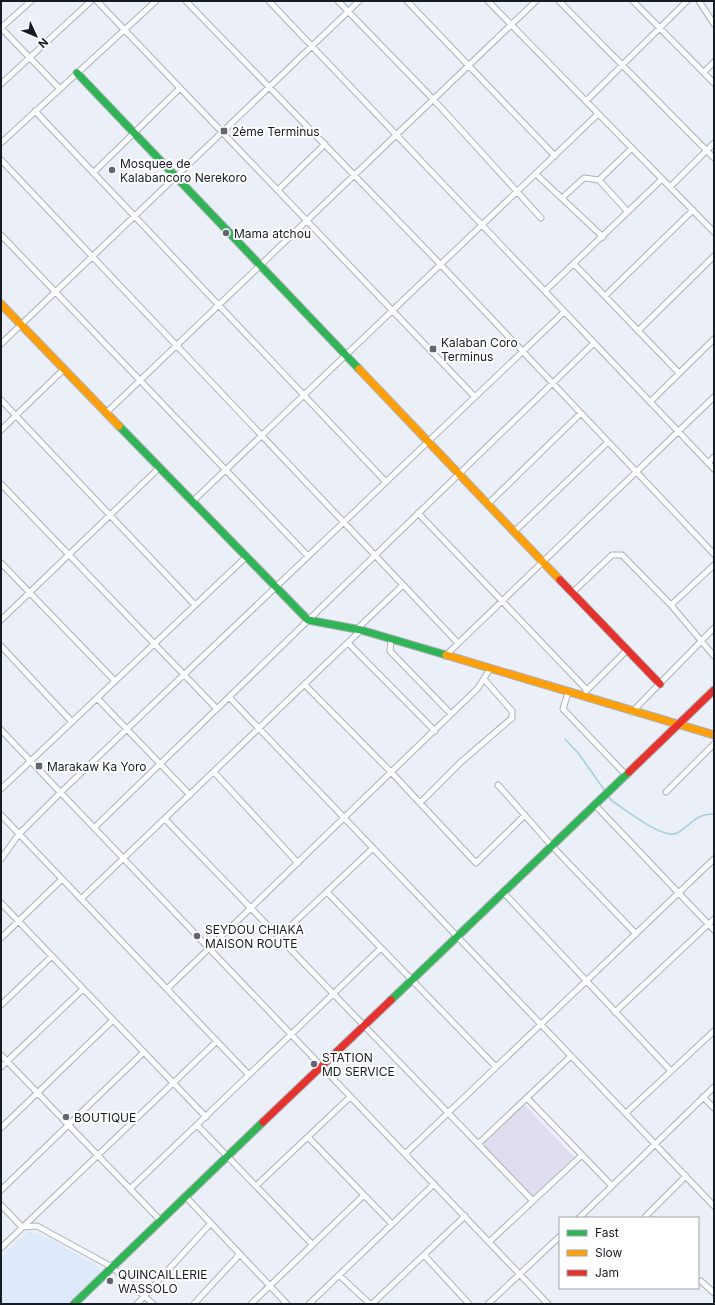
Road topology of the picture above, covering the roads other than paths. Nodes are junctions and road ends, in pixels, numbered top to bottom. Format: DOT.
graph roads {
  1 [pos="31,1"];
  2 [pos="91,1"];
  3 [pos="97,1"];
  4 [pos="156,1"];
  5 [pos="186,1"];
  6 [pos="269,1"];
  7 [pos="338,1"];
  8 [pos="359,1"];
  9 [pos="407,1"];
  10 [pos="488,1"];
  11 [pos="536,1"];
  12 [pos="560,1"];
  13 [pos="633,1"];
  14 [pos="686,1"];
  15 [pos="699,1"];
  16 [pos="348,12"];
  17 [pos="714,24"];
  18 [pos="511,25"];
  19 [pos="1,28"];
  20 [pos="660,28"];
  21 [pos="125,30"];
  22 [pos="312,46"];
  23 [pos="30,58"];
  24 [pos="714,62"];
  25 [pos="469,65"];
  26 [pos="623,65"];
  27 [pos="704,72"];
  28 [pos="78,73"];
  29 [pos="714,83"];
  30 [pos="1,84"];
  31 [pos="270,87"];
  32 [pos="180,88"];
  33 [pos="60,89"];
  34 [pos="434,99"];
  35 [pos="586,101"];
  36 [pos="35,111"];
  37 [pos="598,114"];
  38 [pos="134,132"];
  39 [pos="222,132"];
  40 [pos="396,135"];
  41 [pos="1,142"];
  42 [pos="325,144"];
  43 [pos="714,144"];
  44 [pos="632,148"];
  45 [pos="707,150"];
  46 [pos="554,156"];
  47 [pos="714,158"];
  48 [pos="1,160"];
  49 [pos="93,173"];
  50 [pos="536,174"];
  51 [pos="354,175"];
  52 [pos="176,176"];
  53 [pos="662,179"];
  54 [pos="599,180"];
  55 [pos="670,187"];
  56 [pos="278,190"];
  57 [pos="518,191"];
  58 [pos="562,198"];
  59 [pos="692,210"];
  60 [pos="628,212"];
  61 [pos="134,216"];
  62 [pos="541,218"];
  63 [pos="307,221"];
  64 [pos="483,225"];
  65 [pos="714,232"];
  66 [pos="1,235"];
  67 [pos="603,236"];
  68 [pos="714,256"];
  69 [pos="92,257"];
  70 [pos="440,264"];
  71 [pos="574,264"];
  72 [pos="261,265"];
  73 [pos="56,291"];
  74 [pos="545,291"];
  75 [pos="605,296"];
  76 [pos="1,304"];
  77 [pos="219,305"];
  78 [pos="392,309"];
  79 [pos="564,312"];
  80 [pos="21,325"];
  81 [pos="638,331"];
  82 [pos="714,339"];
  83 [pos="594,343"];
  84 [pos="1,344"];
  85 [pos="177,346"];
  86 [pos="523,351"];
  87 [pos="345,354"];
  88 [pos="64,369"];
  89 [pos="678,373"];
  90 [pos="140,380"];
  91 [pos="552,383"];
  92 [pos="303,394"];
  93 [pos="475,397"];
  94 [pos="714,397"];
  95 [pos="1,400"];
  96 [pos="650,402"];
  97 [pos="106,413"];
  98 [pos="581,413"];
  99 [pos="16,416"];
  100 [pos="1,430"];
  101 [pos="678,432"];
  102 [pos="261,435"];
  103 [pos="429,441"];
  104 [pos="608,442"];
  105 [pos="714,457"];
  106 [pos="708,463"];
  107 [pos="159,468"];
  108 [pos="714,469"];
  109 [pos="226,470"];
  110 [pos="636,472"];
  111 [pos="459,473"];
  112 [pos="386,482"];
  113 [pos="1,484"];
  114 [pos="192,502"];
  115 [pos="488,504"];
  116 [pos="418,513"];
  117 [pos="110,515"];
  118 [pos="344,522"];
  119 [pos="515,531"];
  120 [pos="69,554"];
  121 [pos="714,554"];
  122 [pos="375,555"];
  123 [pos="308,556"];
  124 [pos="246,557"];
  125 [pos="543,562"];
  126 [pos="1,563"];
  127 [pos="714,565"];
  128 [pos="403,585"];
  129 [pos="275,587"];
  130 [pos="29,592"];
  131 [pos="573,592"];
  132 [pos="503,600"];
  133 [pos="195,605"];
  134 [pos="671,605"];
  135 [pos="1,620"];
  136 [pos="308,620"];
  137 [pos="714,628"];
  138 [pos="359,630"];
  139 [pos="392,640"];
  140 [pos="700,642"];
  141 [pos="348,643"];
  142 [pos="458,643"];
  143 [pos="154,644"];
  144 [pos="1,646"];
  145 [pos="627,650"];
  146 [pos="445,656"];
  147 [pos="714,656"];
  148 [pos="490,669"];
  149 [pos="184,675"];
  150 [pos="484,679"];
  151 [pos="115,681"];
  152 [pos="660,684"];
  153 [pos="305,685"];
  154 [pos="587,690"];
  155 [pos="714,690"];
  156 [pos="568,693"];
  157 [pos="229,697"];
  158 [pos="581,697"];
  159 [pos="97,698"];
  160 [pos="217,709"];
  161 [pos="632,712"];
  162 [pos="452,714"];
  163 [pos="72,722"];
  164 [pos="678,725"];
  165 [pos="127,729"];
  166 [pos="259,729"];
  167 [pos="1,730"];
  168 [pos="435,731"];
  169 [pos="714,735"];
  170 [pos="714,744"];
  171 [pos="31,761"];
  172 [pos="160,764"];
  173 [pos="214,772"];
  174 [pos="392,773"];
  175 [pos="626,775"];
  176 [pos="498,785"];
  177 [pos="1,789"];
  178 [pos="61,792"];
  179 [pos="666,792"];
  180 [pos="190,795"];
  181 [pos="420,803"];
  182 [pos="595,805"];
  183 [pos="1,815"];
  184 [pos="525,815"];
  185 [pos="344,818"];
  186 [pos="165,819"];
  187 [pos="94,828"];
  188 [pos="19,834"];
  189 [pos="552,846"];
  190 [pos="373,848"];
  191 [pos="1,859"];
  192 [pos="124,859"];
  193 [pos="714,859"];
  194 [pos="298,863"];
  195 [pos="62,879"];
  196 [pos="327,892"];
  197 [pos="504,893"];
  198 [pos="679,893"];
  199 [pos="81,900"];
  200 [pos="1,903"];
  201 [pos="251,908"];
  202 [pos="714,919"];
  203 [pos="18,921"];
  204 [pos="709,924"];
  205 [pos="714,930"];
  206 [pos="636,934"];
  207 [pos="458,937"];
  208 [pos="1,938"];
  209 [pos="279,938"];
  210 [pos="208,947"];
  211 [pos="381,948"];
  212 [pos="52,956"];
  213 [pos="413,980"];
  214 [pos="586,981"];
  215 [pos="83,989"];
  216 [pos="167,989"];
  217 [pos="334,994"];
  218 [pos="1,1005"];
  219 [pos="616,1012"];
  220 [pos="113,1020"];
  221 [pos="541,1024"];
  222 [pos="365,1026"];
  223 [pos="714,1031"];
  224 [pos="291,1034"];
  225 [pos="217,1041"];
  226 [pos="144,1052"];
  227 [pos="1,1055"];
  228 [pos="571,1056"];
  229 [pos="7,1061"];
  230 [pos="1,1067"];
  231 [pos="322,1067"];
  232 [pos="496,1067"];
  233 [pos="671,1071"];
  234 [pos="249,1075"];
  235 [pos="173,1083"];
  236 [pos="714,1087"];
  237 [pos="37,1093"];
  238 [pos="350,1097"];
  239 [pos="703,1097"];
  240 [pos="527,1098"];
  241 [pos="714,1108"];
  242 [pos="448,1113"];
  243 [pos="626,1113"];
  244 [pos="206,1117"];
  245 [pos="68,1125"];
  246 [pos="198,1125"];
  247 [pos="1,1128"];
  248 [pos="308,1137"];
  249 [pos="478,1144"];
  250 [pos="655,1144"];
  251 [pos="405,1154"];
  252 [pos="98,1155"];
  253 [pos="582,1155"];
  254 [pos="228,1157"];
  255 [pos="686,1176"];
  256 [pos="434,1184"];
  257 [pos="256,1186"];
  258 [pos="612,1186"];
  259 [pos="130,1189"];
  260 [pos="1,1190"];
  261 [pos="364,1195"];
  262 [pos="186,1197"];
  263 [pos="533,1201"];
  264 [pos="1,1205"];
  265 [pos="714,1206"];
  266 [pos="465,1216"];
  267 [pos="646,1216"];
  268 [pos="580,1217"];
  269 [pos="161,1221"];
  270 [pos="211,1223"];
  271 [pos="392,1224"];
  272 [pos="22,1227"];
  273 [pos="559,1237"];
  274 [pos="489,1242"];
  275 [pos="312,1244"];
  276 [pos="1,1248"];
  277 [pos="240,1254"];
  278 [pos="424,1255"];
  279 [pos="112,1267"];
  280 [pos="520,1274"];
  281 [pos="340,1275"];
  282 [pos="699,1281"];
  283 [pos="269,1285"];
  284 [pos="714,1293"];
  285 [pos="145,1296"];
  286 [pos="74,1304"];
  287 [pos="138,1304"];
  288 [pos="153,1304"];
  289 [pos="194,1304"];
  290 [pos="251,1304"];
  291 [pos="287,1304"];
  292 [pos="309,1304"];
  293 [pos="371,1304"];
  294 [pos="469,1304"];
  295 [pos="488,1304"];
  296 [pos="547,1304"];
  1 -- 19 [label="street"];
  2 -- 23 [label="street"];
  3 -- 21 [label="street"];
  4 -- 21 [label="street"];
  5 -- 31 [label="street"];
  6 -- 22 [label="street"];
  7 -- 16 [label="street"];
  8 -- 16 [label="street"];
  9 -- 25 [label="street"];
  10 -- 18 [label="street"];
  11 -- 18 [label="street"];
  12 -- 26 [label="street"];
  13 -- 20 [label="street"];
  14 -- 20 [label="street"];
  15 -- 17 [label="street"];
  16 -- 22 [label="street"];
  16 -- 34 [label="street"];
  18 -- 25 [label="street"];
  18 -- 35 [label="street"];
  19 -- 23 [label="street"];
  20 -- 26 [label="street"];
  20 -- 27 [label="street"];
  21 -- 28 [label="street"];
  21 -- 32 [label="street"];
  22 -- 31 [label="street"];
  22 -- 40 [label="street"];
  23 -- 30 [label="street"];
  23 -- 33 [label="street"];
  24 -- 27 [label="street"];
  25 -- 34 [label="street"];
  25 -- 46 [label="street"];
  26 -- 35 [label="street"];
  26 -- 45 [label="street"];
  27 -- 29 [label="street"];
  28 -- 33 [label="street"];
  28 -- 38 [label="street"];
  31 -- 39 [label="street"];
  31 -- 42 [label="street"];
  32 -- 38 [label="street"];
  32 -- 39 [label="street"];
  33 -- 36 [label="street"];
  34 -- 40 [label="street"];
  34 -- 57 [label="street"];
  35 -- 37 [label="street"];
  36 -- 41 [label="street"];
  36 -- 49 [label="street"];
  37 -- 44 [label="street"];
  37 -- 46 [label="street"];
  38 -- 49 [label="street"];
  38 -- 52 [label="street"];
  39 -- 52 [label="street"];
  39 -- 56 [label="street"];
  40 -- 51 [label="street"];
  40 -- 64 [label="street"];
  42 -- 51 [label="street"];
  42 -- 56 [label="street"];
  43 -- 45 [label="street"];
  44 -- 53 [label="street"];
  44 -- 54 [label="street"];
  45 -- 47 [label="street"];
  45 -- 55 [label="street"];
  46 -- 50 [label="street"];
  48 -- 69 [label="street"];
  49 -- 61 [label="street"];
  50 -- 57 [label="street"];
  50 -- 58 [label="street"];
  51 -- 63 [label="street"];
  51 -- 70 [label="street"];
  52 -- 61 [label="street"];
  52 -- 72 [label="street"];
  53 -- 55 [label="street"];
  53 -- 60 [label="street"];
  54 -- 58 [label="street"];
  54 -- 60 [label="street"];
  55 -- 59 [label="street"];
  56 -- 63 [label="street"];
  57 -- 62 [label="street"];
  57 -- 64 [label="street"];
  58 -- 67 [label="street"];
  59 -- 65 [label="street"];
  59 -- 75 [label="street"];
  60 -- 67 [label="street"];
  61 -- 69 [label="street"];
  61 -- 77 [label="street"];
  63 -- 72 [label="street"];
  63 -- 78 [label="street"];
  64 -- 70 [label="street"];
  64 -- 74 [label="street"];
  66 -- 73 [label="street"];
  67 -- 71 [label="street"];
  68 -- 81 [label="street"];
  69 -- 73 [label="street"];
  69 -- 85 [label="street"];
  70 -- 78 [label="street"];
  70 -- 86 [label="street"];
  71 -- 74 [label="street"];
  71 -- 75 [label="street"];
  72 -- 77 [label="street"];
  72 -- 87 [label="street"];
  73 -- 80 [label="street"];
  73 -- 90 [label="street"];
  74 -- 79 [label="street"];
  75 -- 81 [label="street"];
  76 -- 80 [label="street"];
  77 -- 85 [label="street"];
  77 -- 92 [label="street"];
  78 -- 87 [label="street"];
  78 -- 93 [label="street"];
  79 -- 83 [label="street"];
  79 -- 86 [label="street"];
  80 -- 84 [label="street"];
  80 -- 88 [label="street"];
  81 -- 89 [label="street"];
  82 -- 89 [label="street"];
  83 -- 91 [label="street"];
  83 -- 96 [label="street"];
  85 -- 90 [label="street"];
  85 -- 102 [label="street"];
  86 -- 91 [label="street"];
  86 -- 93 [label="street"];
  87 -- 92 [label="street"];
  87 -- 103 [label="street"];
  88 -- 97 [label="street"];
  88 -- 99 [label="street"];
  89 -- 96 [label="street"];
  90 -- 97 [label="street"];
  90 -- 109 [label="street"];
  91 -- 98 [label="street"];
  91 -- 111 [label="street"];
  92 -- 102 [label="street"];
  92 -- 112 [label="street"];
  93 -- 103 [label="street"];
  94 -- 101 [label="street"];
  95 -- 99 [label="street"];
  96 -- 101 [label="street"];
  97 -- 107 [label="street"];
  98 -- 104 [label="street"];
  98 -- 115 [label="street"];
  99 -- 100 [label="street"];
  99 -- 117 [label="street"];
  101 -- 106 [label="street"];
  101 -- 110 [label="street"];
  102 -- 109 [label="street"];
  102 -- 118 [label="street"];
  103 -- 111 [label="street"];
  103 -- 112 [label="street"];
  104 -- 110 [label="street"];
  104 -- 119 [label="street"];
  105 -- 106 [label="street"];
  106 -- 108 [label="street"];
  107 -- 114 [label="street"];
  107 -- 117 [label="street"];
  109 -- 114 [label="street"];
  109 -- 123 [label="street"];
  110 -- 121 [label="street"];
  110 -- 125 [label="street"];
  111 -- 115 [label="street"];
  111 -- 116 [label="street"];
  112 -- 118 [label="street"];
  113 -- 120 [label="street"];
  114 -- 124 [label="street"];
  115 -- 119 [label="street"];
  116 -- 122 [label="street"];
  116 -- 132 [label="street"];
  117 -- 120 [label="street"];
  117 -- 133 [label="street"];
  118 -- 122 [label="street"];
  118 -- 123 [label="street"];
  119 -- 125 [label="street"];
  120 -- 130 [label="street"];
  120 -- 143 [label="street"];
  122 -- 128 [label="street"];
  122 -- 136 [label="street"];
  123 -- 129 [label="street"];
  124 -- 129 [label="street"];
  124 -- 133 [label="street"];
  125 -- 131 [label="street"];
  125 -- 132 [label="street"];
  126 -- 130 [label="street"];
  127 -- 134 [label="street"];
  128 -- 138 [label="street"];
  128 -- 142 [label="street"];
  129 -- 136 [label="street"];
  129 -- 149 [label="street"];
  130 -- 135 [label="street"];
  130 -- 151 [label="street"];
  131 -- 134 [label="street"];
  131 -- 145 [label="street"];
  132 -- 142 [label="street"];
  132 -- 154 [label="street"];
  133 -- 143 [label="street"];
  134 -- 140 [label="street"];
  136 -- 138 [label="street"];
  136 -- 157 [label="street"];
  137 -- 140 [label="street"];
  138 -- 139 [label="street"];
  138 -- 141 [label="street"];
  139 -- 146 [label="street"];
  139 -- 162 [label="street"];
  140 -- 147 [label="street"];
  140 -- 152 [label="street"];
  141 -- 153 [label="street"];
  141 -- 168 [label="street"];
  142 -- 146 [label="street"];
  143 -- 149 [label="street"];
  143 -- 151 [label="street"];
  144 -- 163 [label="street"];
  145 -- 152 [label="street"];
  145 -- 154 [label="street"];
  146 -- 148 [label="street"];
  148 -- 150 [label="street"];
  148 -- 156 [label="street"];
  149 -- 160 [label="street"];
  149 -- 165 [label="street"];
  150 -- 162 [label="street"];
  150 -- 181 [label="street"];
  151 -- 159 [label="street"];
  152 -- 161 [label="street"];
  153 -- 166 [label="street"];
  153 -- 174 [label="street"];
  154 -- 158 [label="street"];
  155 -- 164 [label="street"];
  156 -- 158 [label="street"];
  156 -- 175 [label="street"];
  157 -- 160 [label="street"];
  157 -- 166 [label="street"];
  158 -- 161 [label="street"];
  159 -- 163 [label="street"];
  159 -- 165 [label="street"];
  160 -- 172 [label="street"];
  161 -- 164 [label="street"];
  162 -- 168 [label="street"];
  163 -- 171 [label="street"];
  164 -- 169 [label="street"];
  164 -- 175 [label="street"];
  165 -- 172 [label="street"];
  165 -- 178 [label="street"];
  166 -- 173 [label="street"];
  166 -- 185 [label="street"];
  167 -- 171 [label="street"];
  168 -- 174 [label="street"];
  170 -- 179 [label="street"];
  171 -- 177 [label="street"];
  171 -- 178 [label="street"];
  172 -- 180 [label="street"];
  172 -- 187 [label="street"];
  173 -- 180 [label="street"];
  173 -- 194 [label="street"];
  174 -- 181 [label="street"];
  174 -- 185 [label="street"];
  175 -- 182 [label="street"];
  176 -- 184 [label="street"];
  178 -- 187 [label="street"];
  178 -- 188 [label="street"];
  180 -- 186 [label="street"];
  181 -- 184 [label="street"];
  182 -- 189 [label="street"];
  182 -- 198 [label="street"];
  183 -- 188 [label="street"];
  184 -- 189 [label="street"];
  185 -- 190 [label="street"];
  185 -- 194 [label="street"];
  186 -- 192 [label="street"];
  186 -- 201 [label="street"];
  187 -- 192 [label="street"];
  188 -- 191 [label="street"];
  188 -- 195 [label="street"];
  189 -- 197 [label="street"];
  189 -- 206 [label="street"];
  190 -- 196 [label="street"];
  190 -- 207 [label="street"];
  192 -- 199 [label="street"];
  192 -- 210 [label="street"];
  193 -- 198 [label="street"];
  194 -- 201 [label="street"];
  195 -- 199 [label="street"];
  195 -- 203 [label="street"];
  196 -- 209 [label="street"];
  196 -- 211 [label="street"];
  197 -- 207 [label="street"];
  197 -- 214 [label="street"];
  198 -- 204 [label="street"];
  198 -- 206 [label="street"];
  199 -- 216 [label="street"];
  200 -- 203 [label="street"];
  201 -- 209 [label="street"];
  201 -- 210 [label="street"];
  202 -- 204 [label="street"];
  203 -- 208 [label="street"];
  203 -- 212 [label="street"];
  204 -- 205 [label="street"];
  204 -- 219 [label="street"];
  206 -- 214 [label="street"];
  207 -- 213 [label="street"];
  207 -- 221 [label="street"];
  209 -- 217 [label="street"];
  210 -- 216 [label="street"];
  210 -- 224 [label="street"];
  211 -- 213 [label="street"];
  211 -- 217 [label="street"];
  212 -- 215 [label="street"];
  212 -- 218 [label="street"];
  213 -- 222 [label="street"];
  213 -- 232 [label="street"];
  214 -- 219 [label="street"];
  214 -- 221 [label="street"];
  215 -- 220 [label="street"];
  215 -- 229 [label="street"];
  216 -- 225 [label="street"];
  217 -- 222 [label="street"];
  217 -- 224 [label="street"];
  219 -- 233 [label="street"];
  220 -- 226 [label="street"];
  220 -- 237 [label="street"];
  221 -- 228 [label="street"];
  221 -- 232 [label="street"];
  222 -- 231 [label="street"];
  222 -- 242 [label="street"];
  223 -- 233 [label="street"];
  224 -- 231 [label="street"];
  224 -- 234 [label="street"];
  225 -- 234 [label="street"];
  225 -- 235 [label="street"];
  226 -- 235 [label="street"];
  226 -- 245 [label="street"];
  227 -- 229 [label="street"];
  228 -- 240 [label="street"];
  228 -- 243 [label="street"];
  229 -- 230 [label="street"];
  229 -- 237 [label="street"];
  231 -- 238 [label="street"];
  231 -- 254 [label="street"];
  232 -- 242 [label="street"];
  233 -- 243 [label="street"];
  234 -- 244 [label="street"];
  235 -- 244 [label="street"];
  235 -- 252 [label="street"];
  236 -- 239 [label="street"];
  237 -- 245 [label="street"];
  237 -- 247 [label="street"];
  238 -- 248 [label="street"];
  238 -- 251 [label="street"];
  239 -- 241 [label="street"];
  239 -- 250 [label="street"];
  240 -- 249 [label="street"];
  240 -- 253 [label="street"];
  242 -- 249 [label="street"];
  242 -- 251 [label="street"];
  243 -- 250 [label="street"];
  244 -- 246 [label="street"];
  245 -- 252 [label="street"];
  245 -- 260 [label="street"];
  246 -- 254 [label="street"];
  246 -- 259 [label="street"];
  248 -- 257 [label="street"];
  248 -- 261 [label="street"];
  249 -- 263 [label="street"];
  250 -- 255 [label="street"];
  250 -- 258 [label="street"];
  251 -- 256 [label="street"];
  252 -- 259 [label="street"];
  252 -- 272 [label="street"];
  253 -- 258 [label="street"];
  253 -- 263 [label="street"];
  254 -- 257 [label="street"];
  254 -- 262 [label="street"];
  255 -- 265 [label="street"];
  255 -- 267 [label="street"];
  256 -- 266 [label="street"];
  256 -- 271 [label="street"];
  257 -- 275 [label="street"];
  258 -- 268 [label="street"];
  259 -- 269 [label="street"];
  261 -- 271 [label="street"];
  261 -- 275 [label="street"];
  262 -- 269 [label="street"];
  262 -- 270 [label="street"];
  263 -- 274 [label="street"];
  264 -- 272 [label="street"];
  266 -- 274 [label="street"];
  266 -- 278 [label="street"];
  269 -- 279 [label="street"];
  270 -- 277 [label="street"];
  270 -- 285 [label="street"];
  271 -- 281 [label="street"];
  272 -- 276 [label="street"];
  272 -- 279 [label="street"];
  273 -- 280 [label="street"];
  274 -- 280 [label="street"];
  275 -- 283 [label="street"];
  277 -- 283 [label="street"];
  277 -- 289 [label="street"];
  278 -- 293 [label="street"];
  278 -- 294 [label="street"];
  279 -- 285 [label="street"];
  279 -- 286 [label="street"];
  280 -- 295 [label="street"];
  280 -- 296 [label="street"];
  281 -- 292 [label="street"];
  281 -- 293 [label="street"];
  282 -- 284 [label="street"];
  283 -- 290 [label="street"];
  283 -- 291 [label="street"];
  285 -- 287 [label="street"];
  285 -- 288 [label="street"];
}
